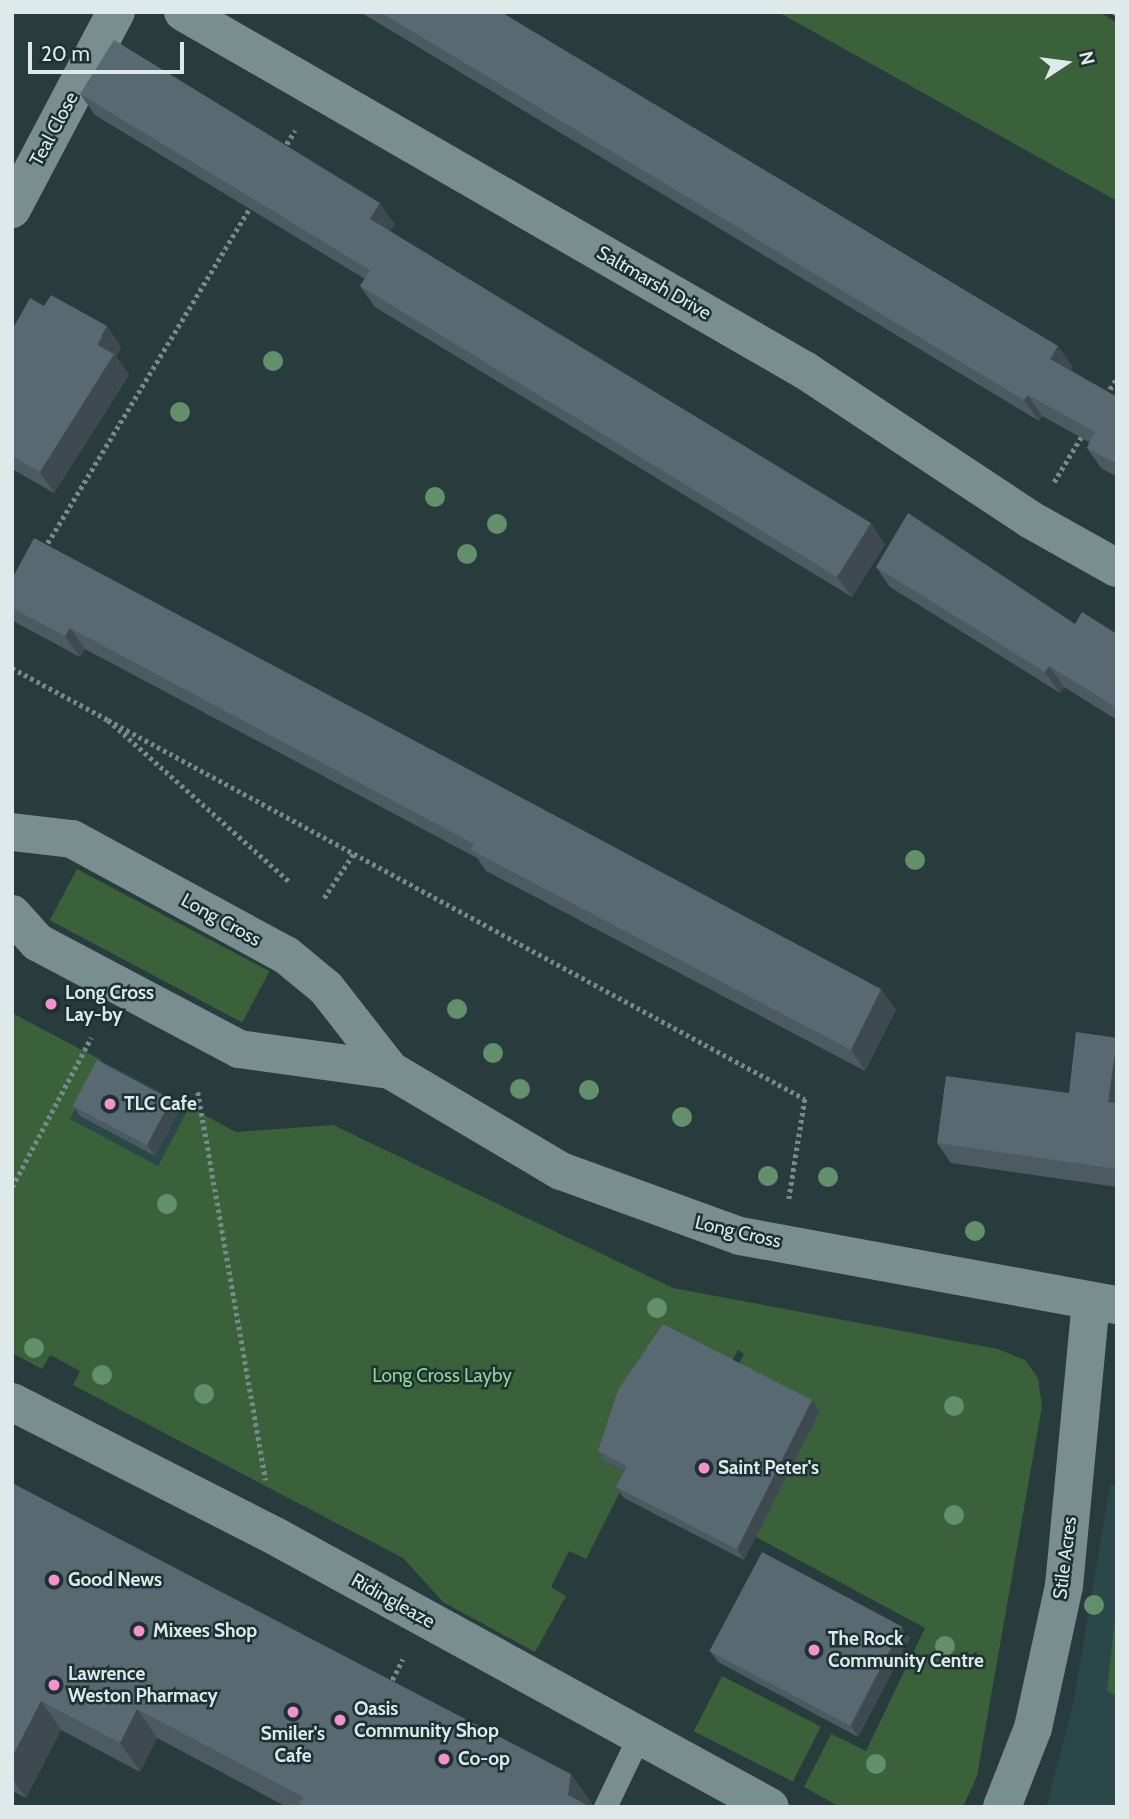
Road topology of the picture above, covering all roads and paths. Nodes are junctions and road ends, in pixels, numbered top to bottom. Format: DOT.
graph roads {
  1 [pos="116,12"];
  2 [pos="183,12"];
  3 [pos="318,90"];
  4 [pos="277,161"];
  5 [pos="257,197"];
  6 [pos="12,209"];
  7 [pos="1117,378"];
  8 [pos="1102,401"];
  9 [pos="1088,425"];
  10 [pos="1031,520"];
  11 [pos="41,555"];
  12 [pos="1117,568"];
  13 [pos="12,668"];
  14 [pos="108,720"];
  15 [pos="12,832"];
  16 [pos="354,853"];
  17 [pos="290,883"];
  18 [pos="324,898"];
  19 [pos="12,914"];
  20 [pos="91,1038"];
  21 [pos="390,1070"];
  22 [pos="198,1091"];
  23 [pos="12,1187"];
  24 [pos="788,1203"];
  25 [pos="1104,1303"];
  26 [pos="12,1402"];
  27 [pos="275,1536"];
  28 [pos="639,1736"];
  29 [pos="605,1807"];
  30 [pos="769,1807"];
  31 [pos="1002,1807"];
  1 -- 6 [label="street, Teal Close"];
  2 -- 3 [label="street, Saltmarsh Drive"];
  3 -- 4 [label="path"];
  3 -- 10 [label="street, Saltmarsh Drive"];
  5 -- 11 [label="path"];
  7 -- 8 [label="path"];
  9 -- 10 [label="path"];
  10 -- 12 [label="street, Saltmarsh Drive"];
  13 -- 14 [label="path"];
  14 -- 16 [label="path"];
  14 -- 17 [label="path"];
  15 -- 21 [label="street, Long Cross"];
  16 -- 18 [label="path"];
  16 -- 24 [label="path"];
  19 -- 21 [label="street, Long Cross"];
  20 -- 23 [label="path"];
  21 -- 25 [label="street, Long Cross"];
  22 -- 27 [label="path"];
  25 -- 31 [label="street, Stile Acres"];
  26 -- 27 [label="street, Ridingleaze"];
  27 -- 28 [label="street, Ridingleaze"];
  28 -- 29 [label="lane"];
  28 -- 30 [label="street, Ridingleaze"];
}
